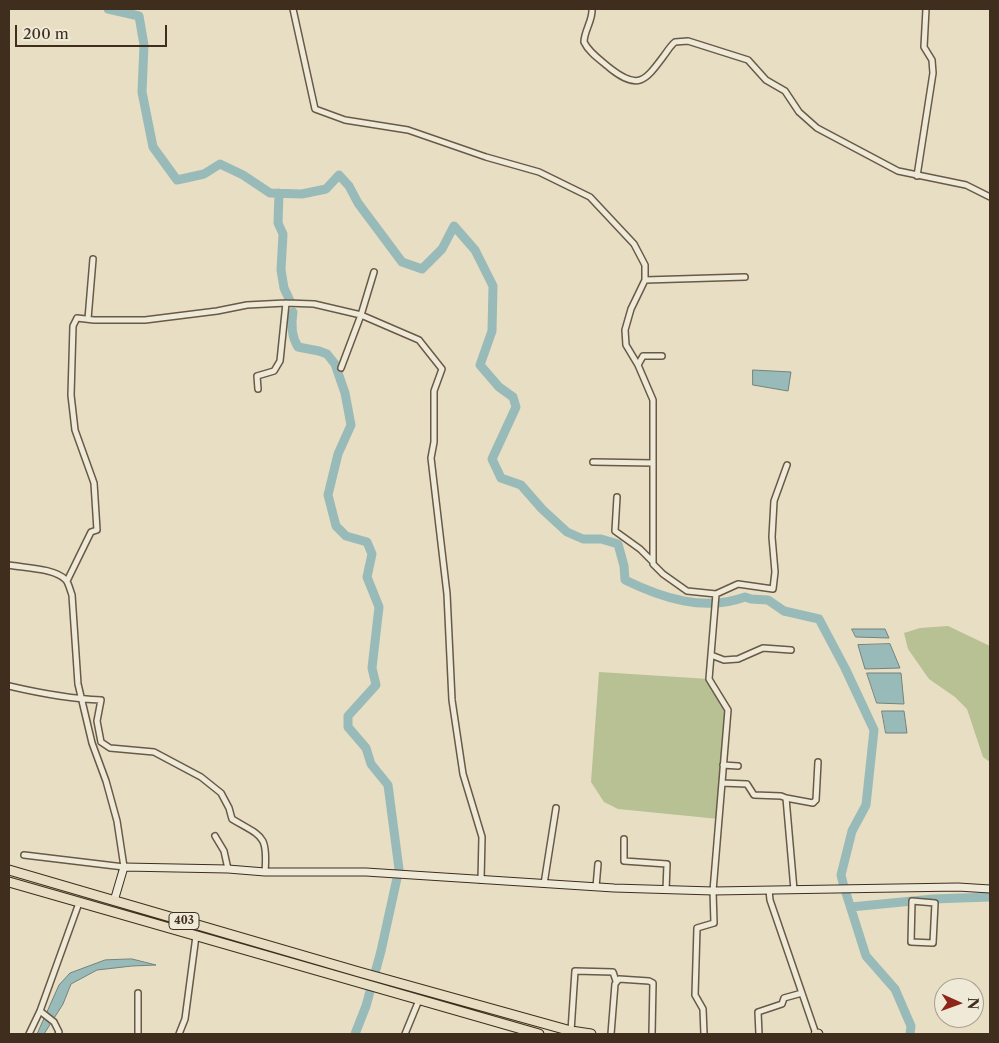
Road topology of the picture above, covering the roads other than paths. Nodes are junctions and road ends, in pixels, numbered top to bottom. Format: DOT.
graph roads {
  1 [pos="293,9"];
  2 [pos="592,9"];
  3 [pos="926,9"];
  4 [pos="916,176"];
  5 [pos="990,197"];
  6 [pos="93,259"];
  7 [pos="374,272"];
  8 [pos="745,277"];
  9 [pos="644,280"];
  10 [pos="286,303"];
  11 [pos="361,314"];
  12 [pos="88,320"];
  13 [pos="662,356"];
  14 [pos="638,365"];
  15 [pos="341,368"];
  16 [pos="258,389"];
  17 [pos="594,462"];
  18 [pos="653,463"];
  19 [pos="787,464"];
  20 [pos="617,498"];
  21 [pos="653,563"];
  22 [pos="9,566"];
  23 [pos="66,581"];
  24 [pos="716,594"];
  25 [pos="791,650"];
  26 [pos="711,655"];
  27 [pos="9,686"];
  28 [pos="81,699"];
  29 [pos="818,762"];
  30 [pos="724,765"];
  31 [pos="738,766"];
  32 [pos="722,783"];
  33 [pos="786,798"];
  34 [pos="556,808"];
  35 [pos="215,836"];
  36 [pos="624,839"];
  37 [pos="24,855"];
  38 [pos="598,864"];
  39 [pos="124,867"];
  40 [pos="228,869"];
  41 [pos="9,870"];
  42 [pos="265,872"];
  43 [pos="481,880"];
  44 [pos="9,882"];
  45 [pos="544,884"];
  46 [pos="596,886"];
  47 [pos="923,888"];
  48 [pos="990,889"];
  49 [pos="666,890"];
  50 [pos="769,890"];
  51 [pos="794,890"];
  52 [pos="713,891"];
  53 [pos="923,899"];
  54 [pos="114,901"];
  55 [pos="79,903"];
  56 [pos="196,936"];
  57 [pos="616,980"];
  58 [pos="138,993"];
  59 [pos="802,993"];
  60 [pos="419,1000"];
  61 [pos="42,1013"];
  62 [pos="571,1031"];
  63 [pos="59,1033"];
  64 [pos="29,1034"];
  65 [pos="138,1034"];
  66 [pos="179,1034"];
  67 [pos="406,1034"];
  68 [pos="539,1034"];
  69 [pos="591,1034"];
  70 [pos="611,1034"];
  71 [pos="652,1034"];
  72 [pos="704,1034"];
  73 [pos="758,1034"];
  74 [pos="817,1034"];
  1 -- 9 [label="street"];
  2 -- 4 [label="street"];
  3 -- 4 [label="street"];
  4 -- 5 [label="street"];
  6 -- 12 [label="street"];
  7 -- 11 [label="street"];
  8 -- 9 [label="street"];
  9 -- 14 [label="street"];
  10 -- 11 [label="street"];
  10 -- 12 [label="street"];
  10 -- 16 [label="street"];
  11 -- 15 [label="street"];
  11 -- 43 [label="street"];
  12 -- 23 [label="street"];
  13 -- 14 [label="street"];
  14 -- 18 [label="street"];
  17 -- 18 [label="street"];
  18 -- 21 [label="street"];
  19 -- 24 [label="street"];
  20 -- 21 [label="street"];
  21 -- 24 [label="street"];
  22 -- 23 [label="street"];
  23 -- 28 [label="street"];
  24 -- 26 [label="street"];
  25 -- 26 [label="street"];
  26 -- 30 [label="street"];
  27 -- 28 [label="street"];
  28 -- 39 [label="street"];
  28 -- 42 [label="street"];
  29 -- 33 [label="street"];
  30 -- 31 [label="street"];
  30 -- 32 [label="street"];
  32 -- 33 [label="street"];
  32 -- 52 [label="street"];
  33 -- 51 [label="street"];
  34 -- 45 [label="street"];
  35 -- 40 [label="street"];
  36 -- 49 [label="street"];
  37 -- 39 [label="street"];
  38 -- 46 [label="street"];
  39 -- 40 [label="street"];
  39 -- 54 [label="street"];
  40 -- 42 [label="street"];
  41 -- 54 [label="highway, 403"];
  42 -- 43 [label="street"];
  43 -- 45 [label="street"];
  44 -- 55 [label="highway, 403"];
  45 -- 46 [label="street"];
  46 -- 49 [label="street"];
  47 -- 48 [label="street"];
  47 -- 51 [label="street"];
  47 -- 53 [label="street"];
  49 -- 52 [label="street"];
  50 -- 51 [label="street"];
  50 -- 52 [label="street"];
  50 -- 59 [label="street"];
  52 -- 72 [label="street"];
  53 -- 53 [label="street"];
  54 -- 62 [label="highway, 403"];
  55 -- 56 [label="highway, 403"];
  55 -- 61 [label="street"];
  56 -- 60 [label="highway, 403"];
  56 -- 66 [label="street"];
  57 -- 62 [label="street"];
  57 -- 70 [label="street"];
  57 -- 71 [label="street"];
  58 -- 65 [label="street"];
  59 -- 73 [label="street"];
  59 -- 74 [label="street"];
  60 -- 67 [label="street"];
  60 -- 68 [label="highway, 403"];
  61 -- 63 [label="street"];
  61 -- 64 [label="street"];
  62 -- 69 [label="highway, 403"];
}
